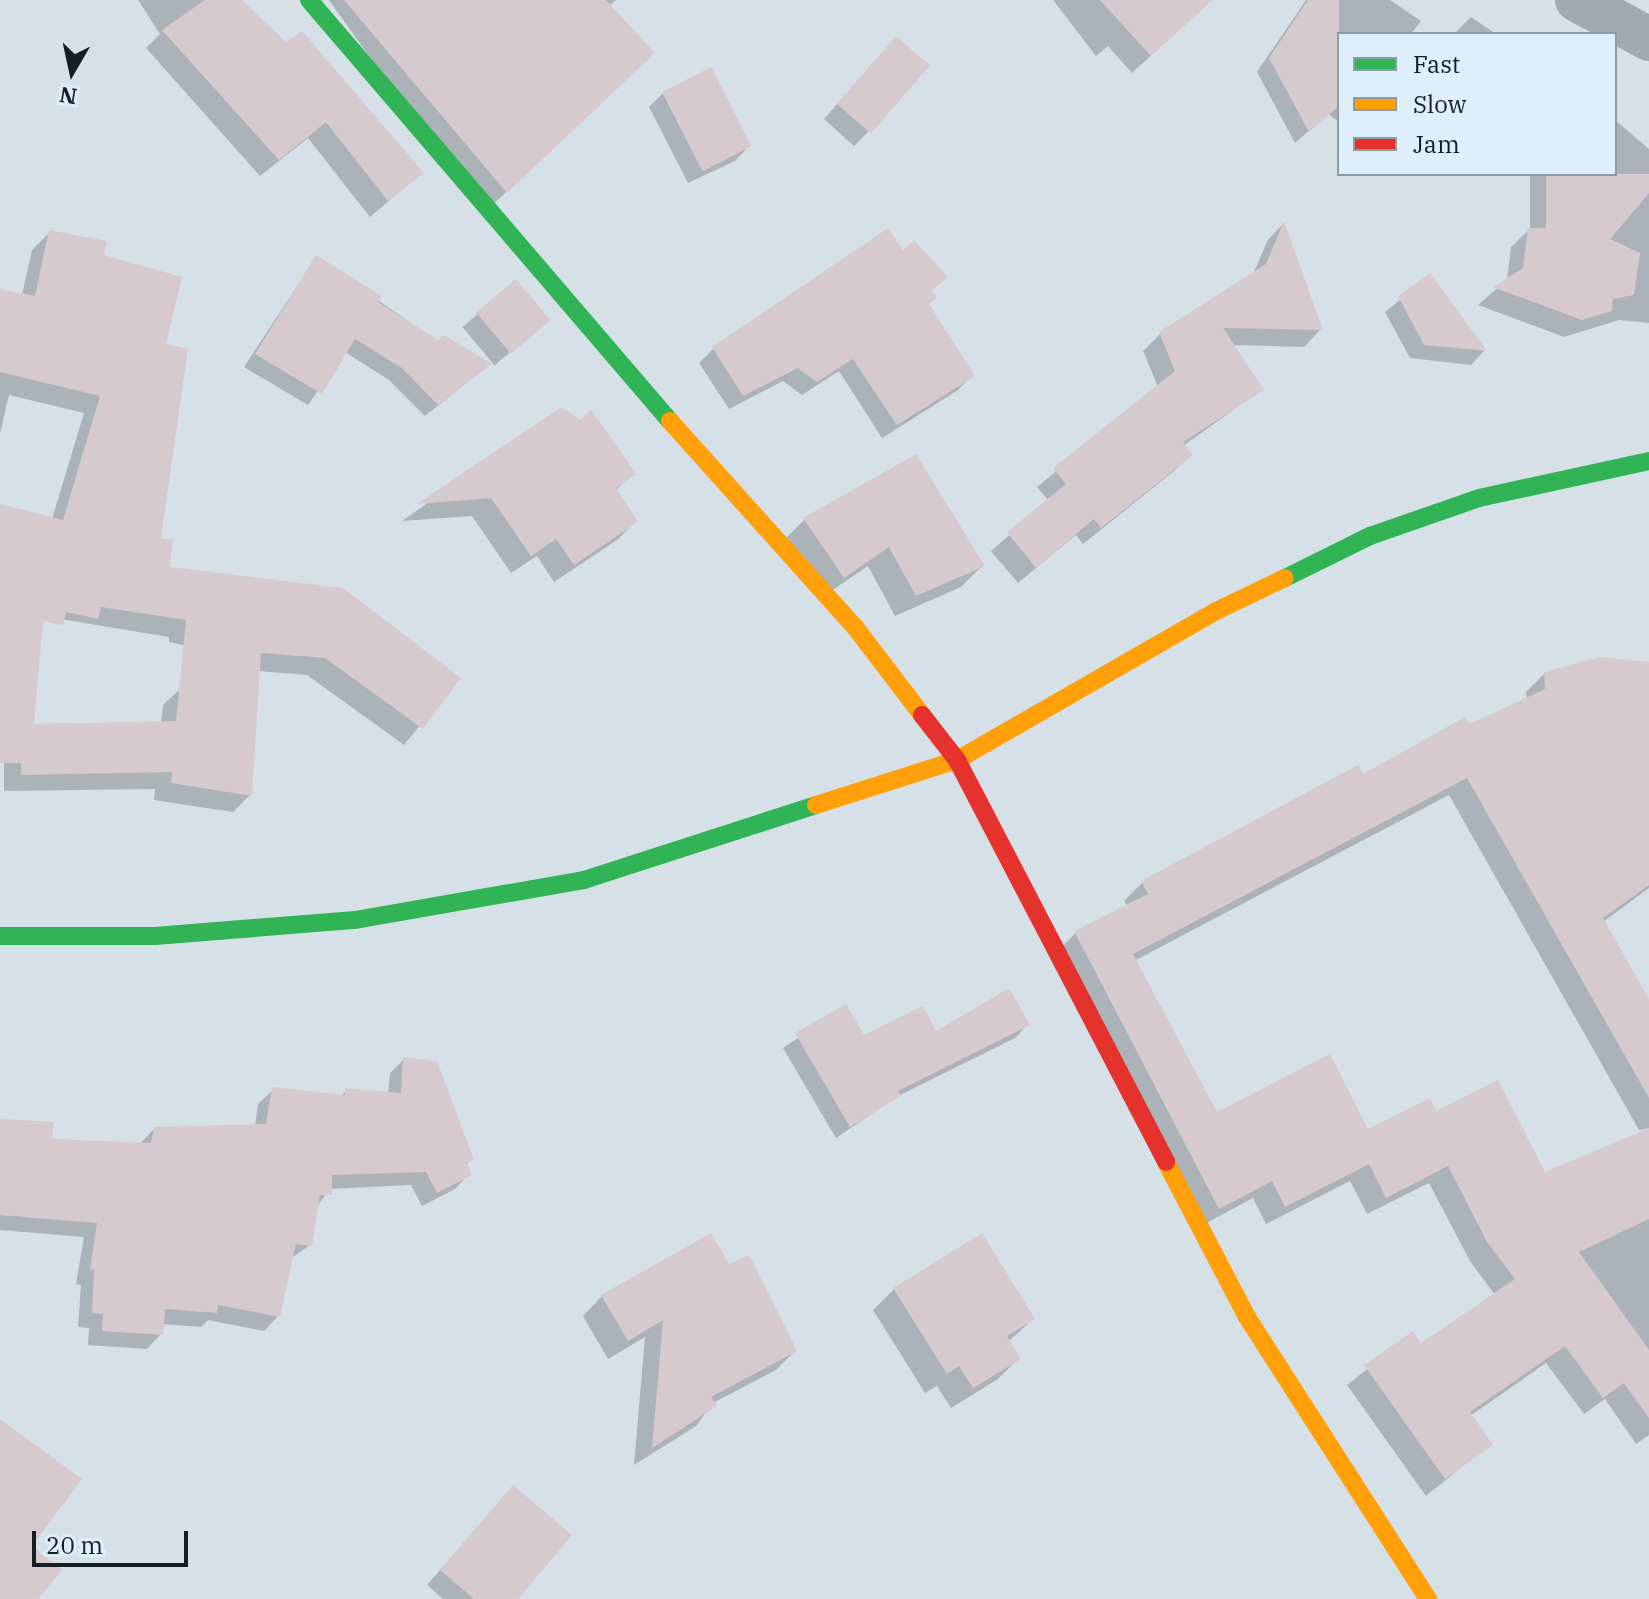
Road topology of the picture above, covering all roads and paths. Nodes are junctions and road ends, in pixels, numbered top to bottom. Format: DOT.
graph roads {
  1 [pos="309,0"];
  2 [pos="1577,0"];
  3 [pos="1649,39"];
  4 [pos="1649,461"];
  5 [pos="957,760"];
  6 [pos="0,936"];
  7 [pos="1428,1599"];
  1 -- 5 [label="street"];
  2 -- 3 [label="street"];
  4 -- 5 [label="street"];
  5 -- 6 [label="street"];
  5 -- 7 [label="street"];
}
